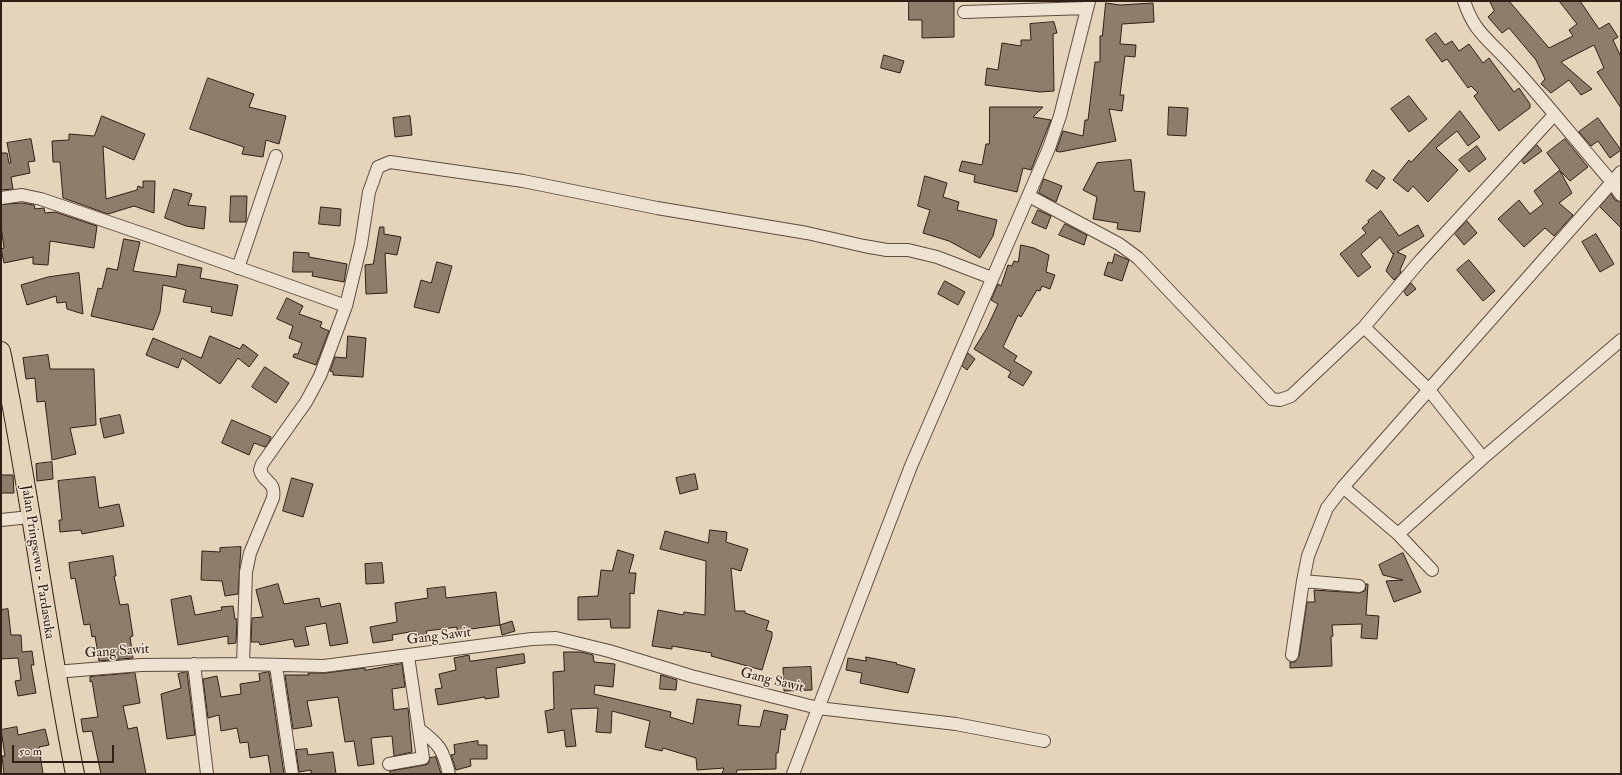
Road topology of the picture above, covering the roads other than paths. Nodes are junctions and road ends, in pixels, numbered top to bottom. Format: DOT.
graph roads {
  1 [pos="1464,1"];
  2 [pos="1088,4"];
  3 [pos="964,12"];
  4 [pos="1554,115"];
  5 [pos="276,156"];
  6 [pos="1621,172"];
  7 [pos="1611,181"];
  8 [pos="1029,196"];
  9 [pos="1621,196"];
  10 [pos="1,198"];
  11 [pos="238,268"];
  12 [pos="992,278"];
  13 [pos="346,306"];
  14 [pos="1364,327"];
  15 [pos="1621,340"];
  16 [pos="1,351"];
  17 [pos="1429,390"];
  18 [pos="1483,458"];
  19 [pos="1343,487"];
  20 [pos="30,517"];
  21 [pos="1,520"];
  22 [pos="1398,534"];
  23 [pos="1432,570"];
  24 [pos="1303,581"];
  25 [pos="1359,586"];
  26 [pos="1292,655"];
  27 [pos="408,656"];
  28 [pos="194,664"];
  29 [pos="243,664"];
  30 [pos="276,666"];
  31 [pos="55,672"];
  32 [pos="818,708"];
  33 [pos="419,729"];
  34 [pos="1044,741"];
  35 [pos="389,764"];
  36 [pos="75,774"];
  37 [pos="207,774"];
  38 [pos="292,774"];
  39 [pos="449,774"];
  40 [pos="793,774"];
  1 -- 4 [label="street"];
  2 -- 3 [label="street"];
  2 -- 8 [label="street"];
  4 -- 7 [label="street"];
  4 -- 14 [label="street"];
  5 -- 11 [label="street"];
  6 -- 7 [label="street"];
  7 -- 9 [label="street"];
  7 -- 17 [label="street"];
  8 -- 12 [label="street"];
  8 -- 14 [label="street"];
  10 -- 11 [label="street"];
  11 -- 13 [label="street"];
  12 -- 13 [label="street"];
  12 -- 32 [label="street"];
  13 -- 29 [label="street"];
  14 -- 17 [label="street"];
  15 -- 18 [label="street"];
  16 -- 20 [label="main road, Jalan Pringsewu - Pardasuka"];
  17 -- 18 [label="street"];
  17 -- 19 [label="street"];
  18 -- 22 [label="street"];
  19 -- 22 [label="street"];
  19 -- 24 [label="street"];
  20 -- 21 [label="street"];
  20 -- 31 [label="main road, Jalan Pringsewu - Pardasuka"];
  22 -- 23 [label="street"];
  24 -- 25 [label="street"];
  24 -- 26 [label="street"];
  27 -- 30 [label="street, Gang Sawit"];
  27 -- 32 [label="street, Gang Sawit"];
  27 -- 33 [label="street"];
  28 -- 29 [label="street, Gang Sawit"];
  28 -- 31 [label="street, Gang Sawit"];
  28 -- 37 [label="street"];
  29 -- 30 [label="street, Gang Sawit"];
  30 -- 38 [label="street"];
  31 -- 36 [label="main road, Jalan Pringsewu - Pardasuka"];
  32 -- 34 [label="street, Gang Sawit"];
  32 -- 40 [label="street"];
  33 -- 35 [label="street"];
  33 -- 39 [label="street"];
}
